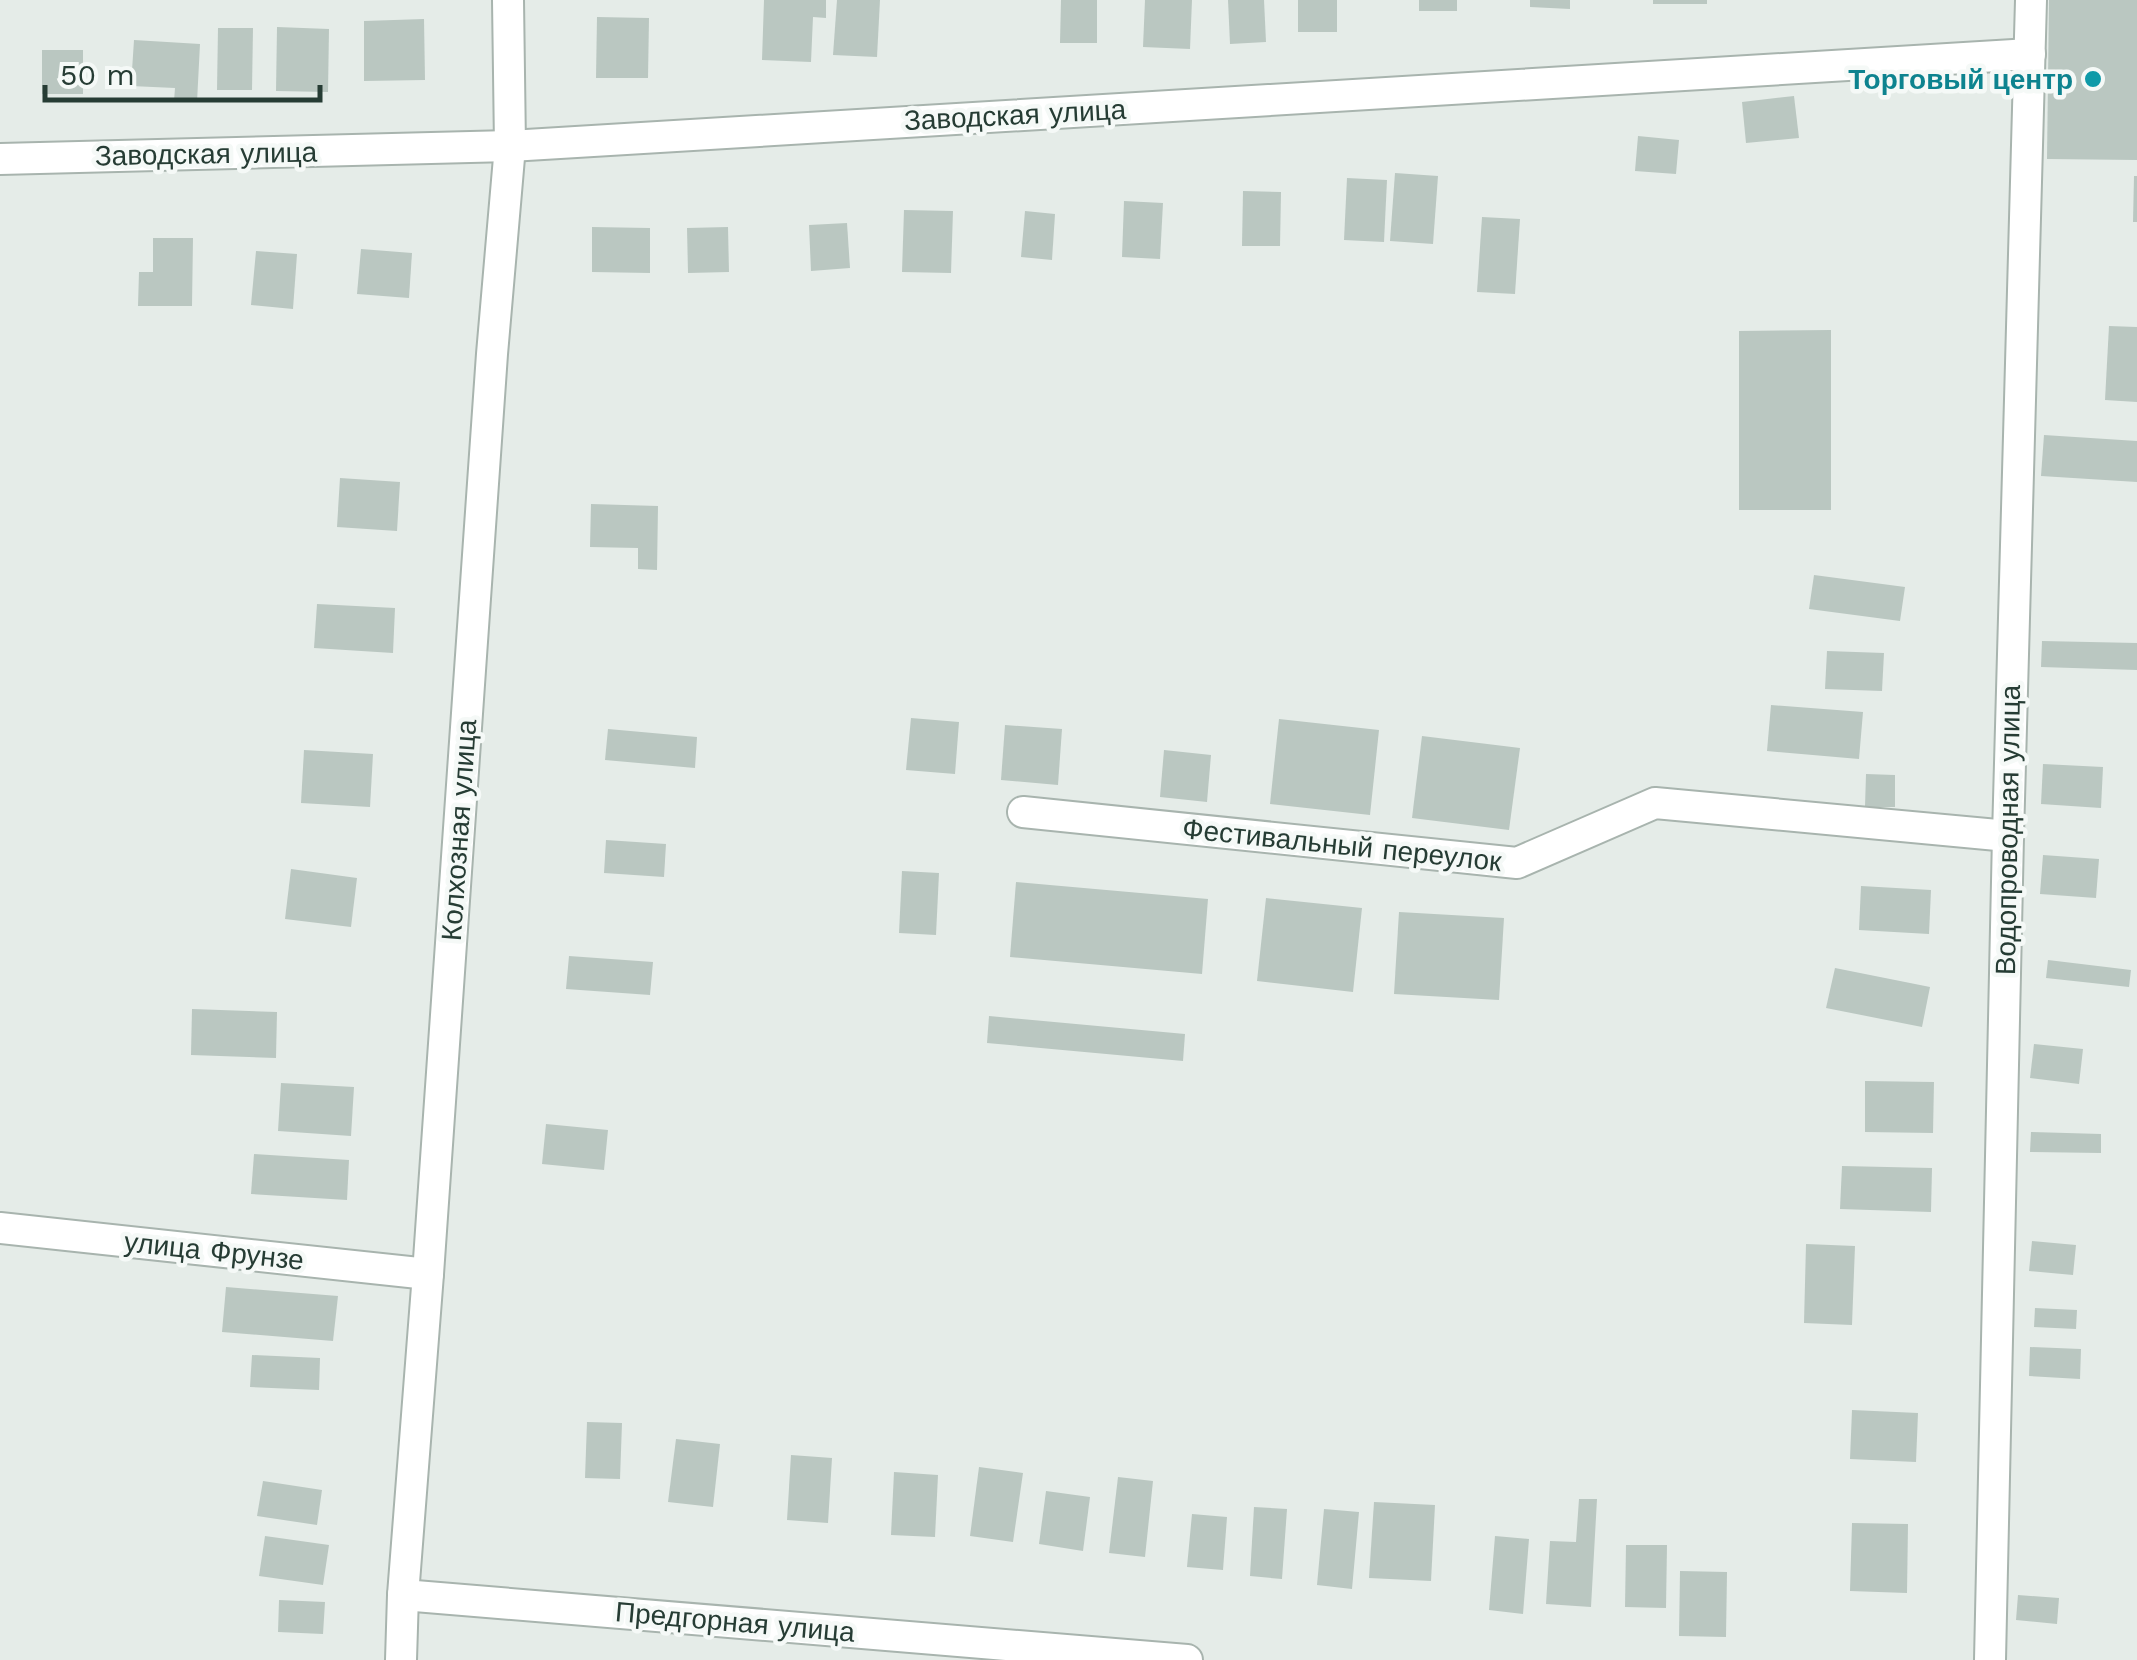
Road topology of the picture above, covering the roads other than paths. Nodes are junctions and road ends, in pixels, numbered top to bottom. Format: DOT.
graph roads {
  1 [pos="508,0"];
  2 [pos="2031,0"];
  3 [pos="2030,54"];
  4 [pos="510,146"];
  5 [pos="0,159"];
  6 [pos="1022,812"];
  7 [pos="2008,836"];
  8 [pos="0,1228"];
  9 [pos="428,1274"];
  10 [pos="404,1595"];
  11 [pos="401,1660"];
  12 [pos="1187,1660"];
  13 [pos="1990,1660"];
  1 -- 4 [label="street, Колхозная улица"];
  2 -- 3 [label="street, Водопроводная улица"];
  3 -- 4 [label="street, Заводская улица"];
  3 -- 7 [label="street, Водопроводная улица"];
  4 -- 5 [label="street, Заводская улица"];
  4 -- 9 [label="street, Колхозная улица"];
  6 -- 7 [label="street, Фестивальный переулок"];
  7 -- 13 [label="street, Водопроводная улица"];
  8 -- 9 [label="street, улица Фрунзе"];
  9 -- 10 [label="street, Колхозная улица"];
  10 -- 11 [label="street, Колхозная улица"];
  10 -- 12 [label="street, Предгорная улица"];
}
